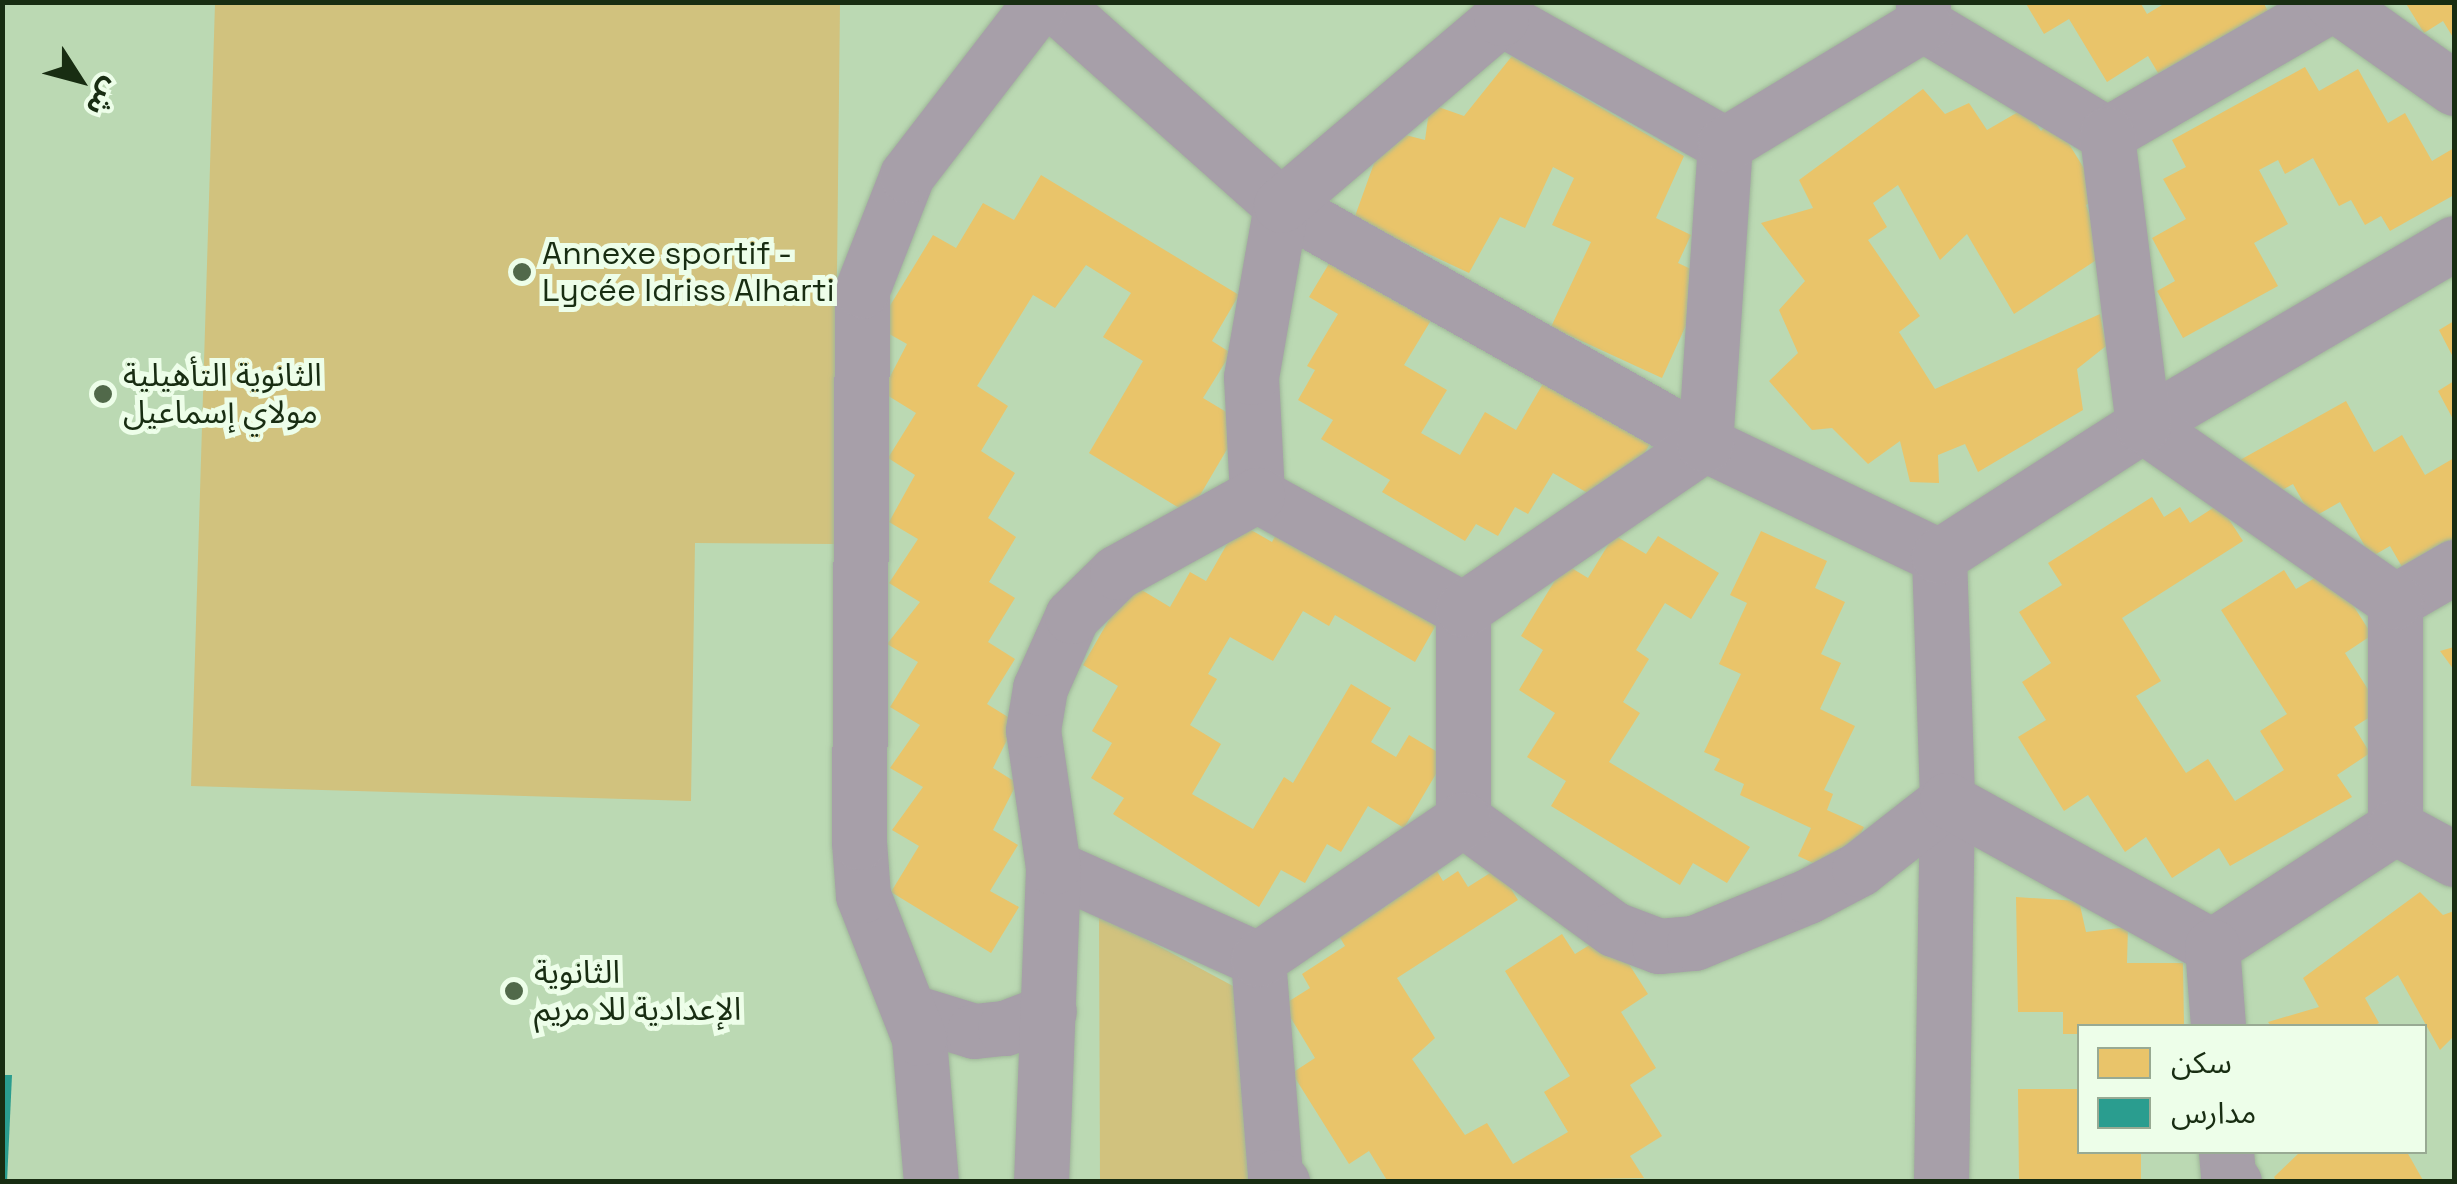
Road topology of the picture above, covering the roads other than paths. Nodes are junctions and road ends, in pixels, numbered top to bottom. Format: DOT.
graph roads {
  1 [pos="1040,2"];
  2 [pos="1052,2"];
  3 [pos="2332,3"];
  4 [pos="1501,10"];
  5 [pos="1923,13"];
  6 [pos="2454,88"];
  7 [pos="2108,134"];
  8 [pos="1725,144"];
  9 [pos="1281,205"];
  10 [pos="2454,244"];
  11 [pos="2144,425"];
  12 [pos="1705,444"];
  13 [pos="1257,495"];
  14 [pos="1939,556"];
  15 [pos="2454,567"];
  16 [pos="2396,601"];
  17 [pos="1463,609"];
  18 [pos="1947,800"];
  19 [pos="1463,819"];
  20 [pos="2394,827"];
  21 [pos="2454,858"];
  22 [pos="1054,867"];
  23 [pos="2212,946"];
  24 [pos="1258,959"];
  25 [pos="909,1010"];
  26 [pos="1049,1011"];
  27 [pos="2218,1024"];
  28 [pos="1274,1180"];
  29 [pos="931,1182"];
  30 [pos="1042,1182"];
  31 [pos="1941,1182"];
  1 -- 25 [label="street"];
  2 -- 9 [label="street"];
  3 -- 6 [label="street"];
  3 -- 7 [label="street"];
  4 -- 8 [label="street"];
  4 -- 9 [label="street"];
  5 -- 7 [label="street"];
  5 -- 8 [label="street"];
  7 -- 11 [label="street"];
  8 -- 12 [label="street"];
  9 -- 12 [label="street"];
  9 -- 13 [label="street"];
  10 -- 11 [label="street"];
  11 -- 14 [label="street"];
  11 -- 16 [label="street"];
  12 -- 14 [label="street"];
  12 -- 17 [label="street"];
  13 -- 17 [label="street"];
  13 -- 22 [label="street"];
  14 -- 18 [label="street"];
  15 -- 16 [label="street"];
  16 -- 20 [label="street"];
  17 -- 19 [label="street"];
  18 -- 19 [label="street"];
  18 -- 23 [label="street"];
  18 -- 31 [label="street"];
  19 -- 24 [label="street"];
  20 -- 21 [label="street"];
  20 -- 23 [label="street"];
  22 -- 24 [label="street"];
  22 -- 26 [label="street"];
  23 -- 27 [label="street"];
  24 -- 28 [label="street"];
  25 -- 26 [label="street"];
  25 -- 29 [label="street"];
  26 -- 30 [label="street"];
}
